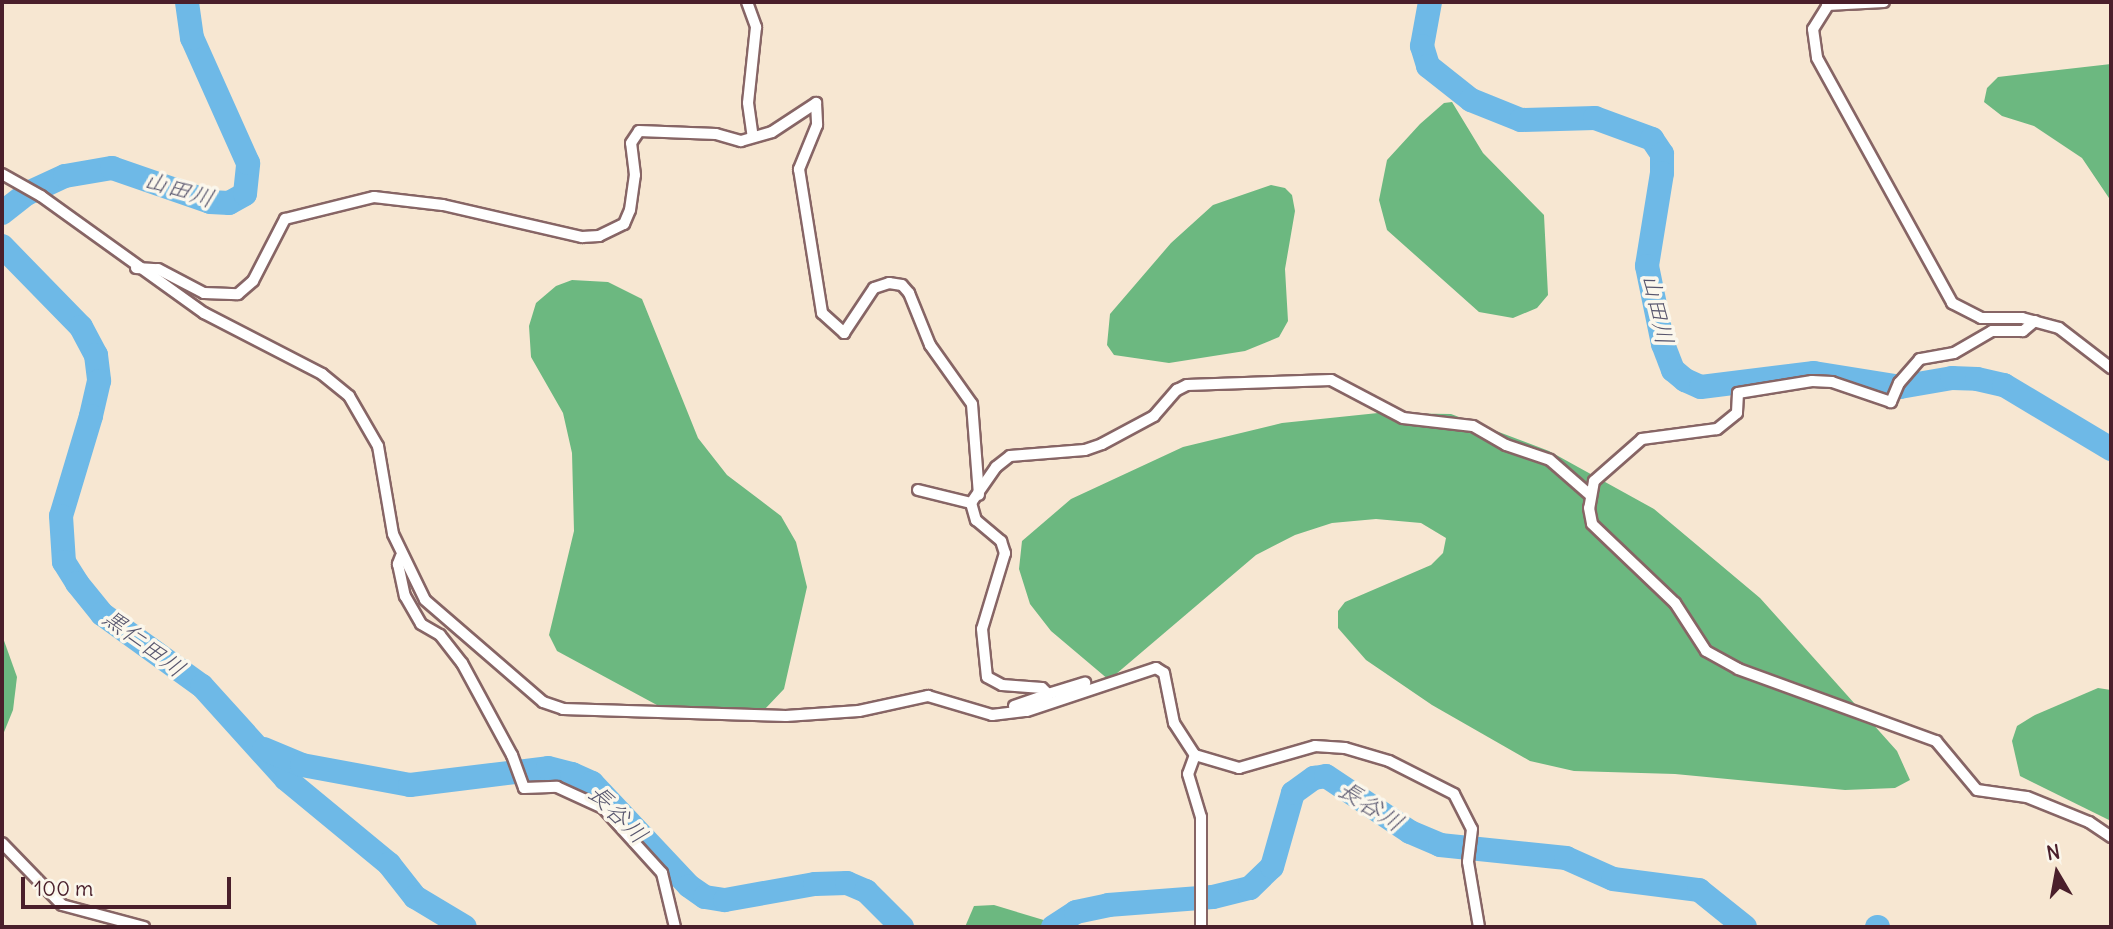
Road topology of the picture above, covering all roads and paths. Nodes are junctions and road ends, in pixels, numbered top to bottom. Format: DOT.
graph roads {
  1 [pos="747,2"];
  2 [pos="1884,2"];
  3 [pos="1828,4"];
  4 [pos="753,137"];
  5 [pos="2,174"];
  6 [pos="136,268"];
  7 [pos="2035,321"];
  8 [pos="2111,368"];
  9 [pos="918,490"];
  10 [pos="1589,494"];
  11 [pos="975,498"];
  12 [pos="401,556"];
  13 [pos="1138,672"];
  14 [pos="1048,694"];
  15 [pos="992,715"];
  16 [pos="1195,755"];
  17 [pos="2111,837"];
  18 [pos="2,844"];
  19 [pos="144,927"];
  20 [pos="675,927"];
  21 [pos="1201,927"];
  22 [pos="1479,927"];
  1 -- 4 [label="street"];
  2 -- 3 [label="street"];
  3 -- 7 [label="street"];
  4 -- 6 [label="street"];
  4 -- 11 [label="street"];
  5 -- 6 [label="street"];
  6 -- 12 [label="street"];
  7 -- 8 [label="street"];
  7 -- 10 [label="street"];
  9 -- 11 [label="street"];
  10 -- 11 [label="street"];
  10 -- 17 [label="street"];
  11 -- 14 [label="street"];
  12 -- 15 [label="street"];
  12 -- 20 [label="street"];
  13 -- 14 [label="street"];
  13 -- 15 [label="street"];
  13 -- 16 [label="street"];
  14 -- 15 [label="street"];
  16 -- 21 [label="street"];
  16 -- 22 [label="street"];
  18 -- 19 [label="street"];
}
